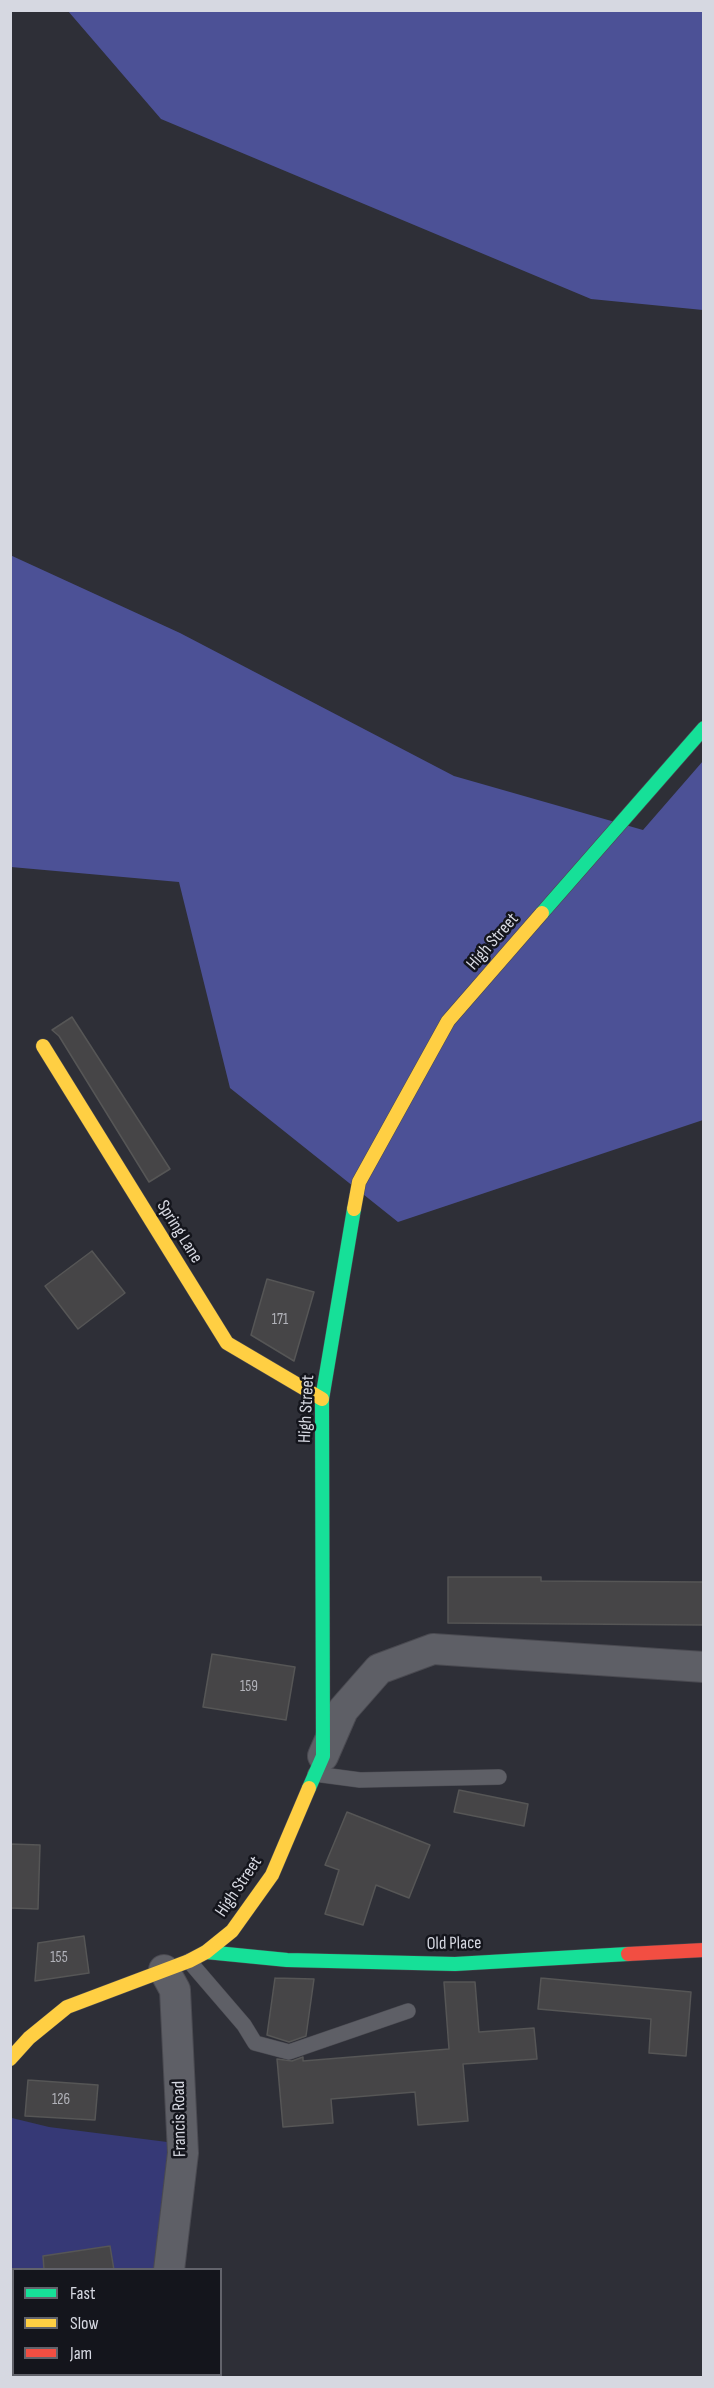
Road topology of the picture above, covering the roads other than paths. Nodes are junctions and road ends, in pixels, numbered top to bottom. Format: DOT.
graph roads {
  1 [pos="704,728"];
  2 [pos="43,1046"];
  3 [pos="322,1399"];
  4 [pos="704,1667"];
  5 [pos="319,1765"];
  6 [pos="498,1778"];
  7 [pos="704,1950"];
  8 [pos="206,1952"];
  9 [pos="176,1966"];
  10 [pos="408,2011"];
  11 [pos="10,2059"];
  12 [pos="169,2268"];
  1 -- 3 [label="main road, High Street"];
  2 -- 3 [label="main road, Spring Lane"];
  3 -- 5 [label="main road, High Street"];
  4 -- 5 [label="street"];
  5 -- 6 [label="lane"];
  5 -- 8 [label="main road, High Street"];
  7 -- 8 [label="main road, Old Place"];
  8 -- 9 [label="main road, High Street"];
  9 -- 10 [label="lane"];
  9 -- 11 [label="main road, High Street"];
  9 -- 12 [label="street, Francis Road"];
}
